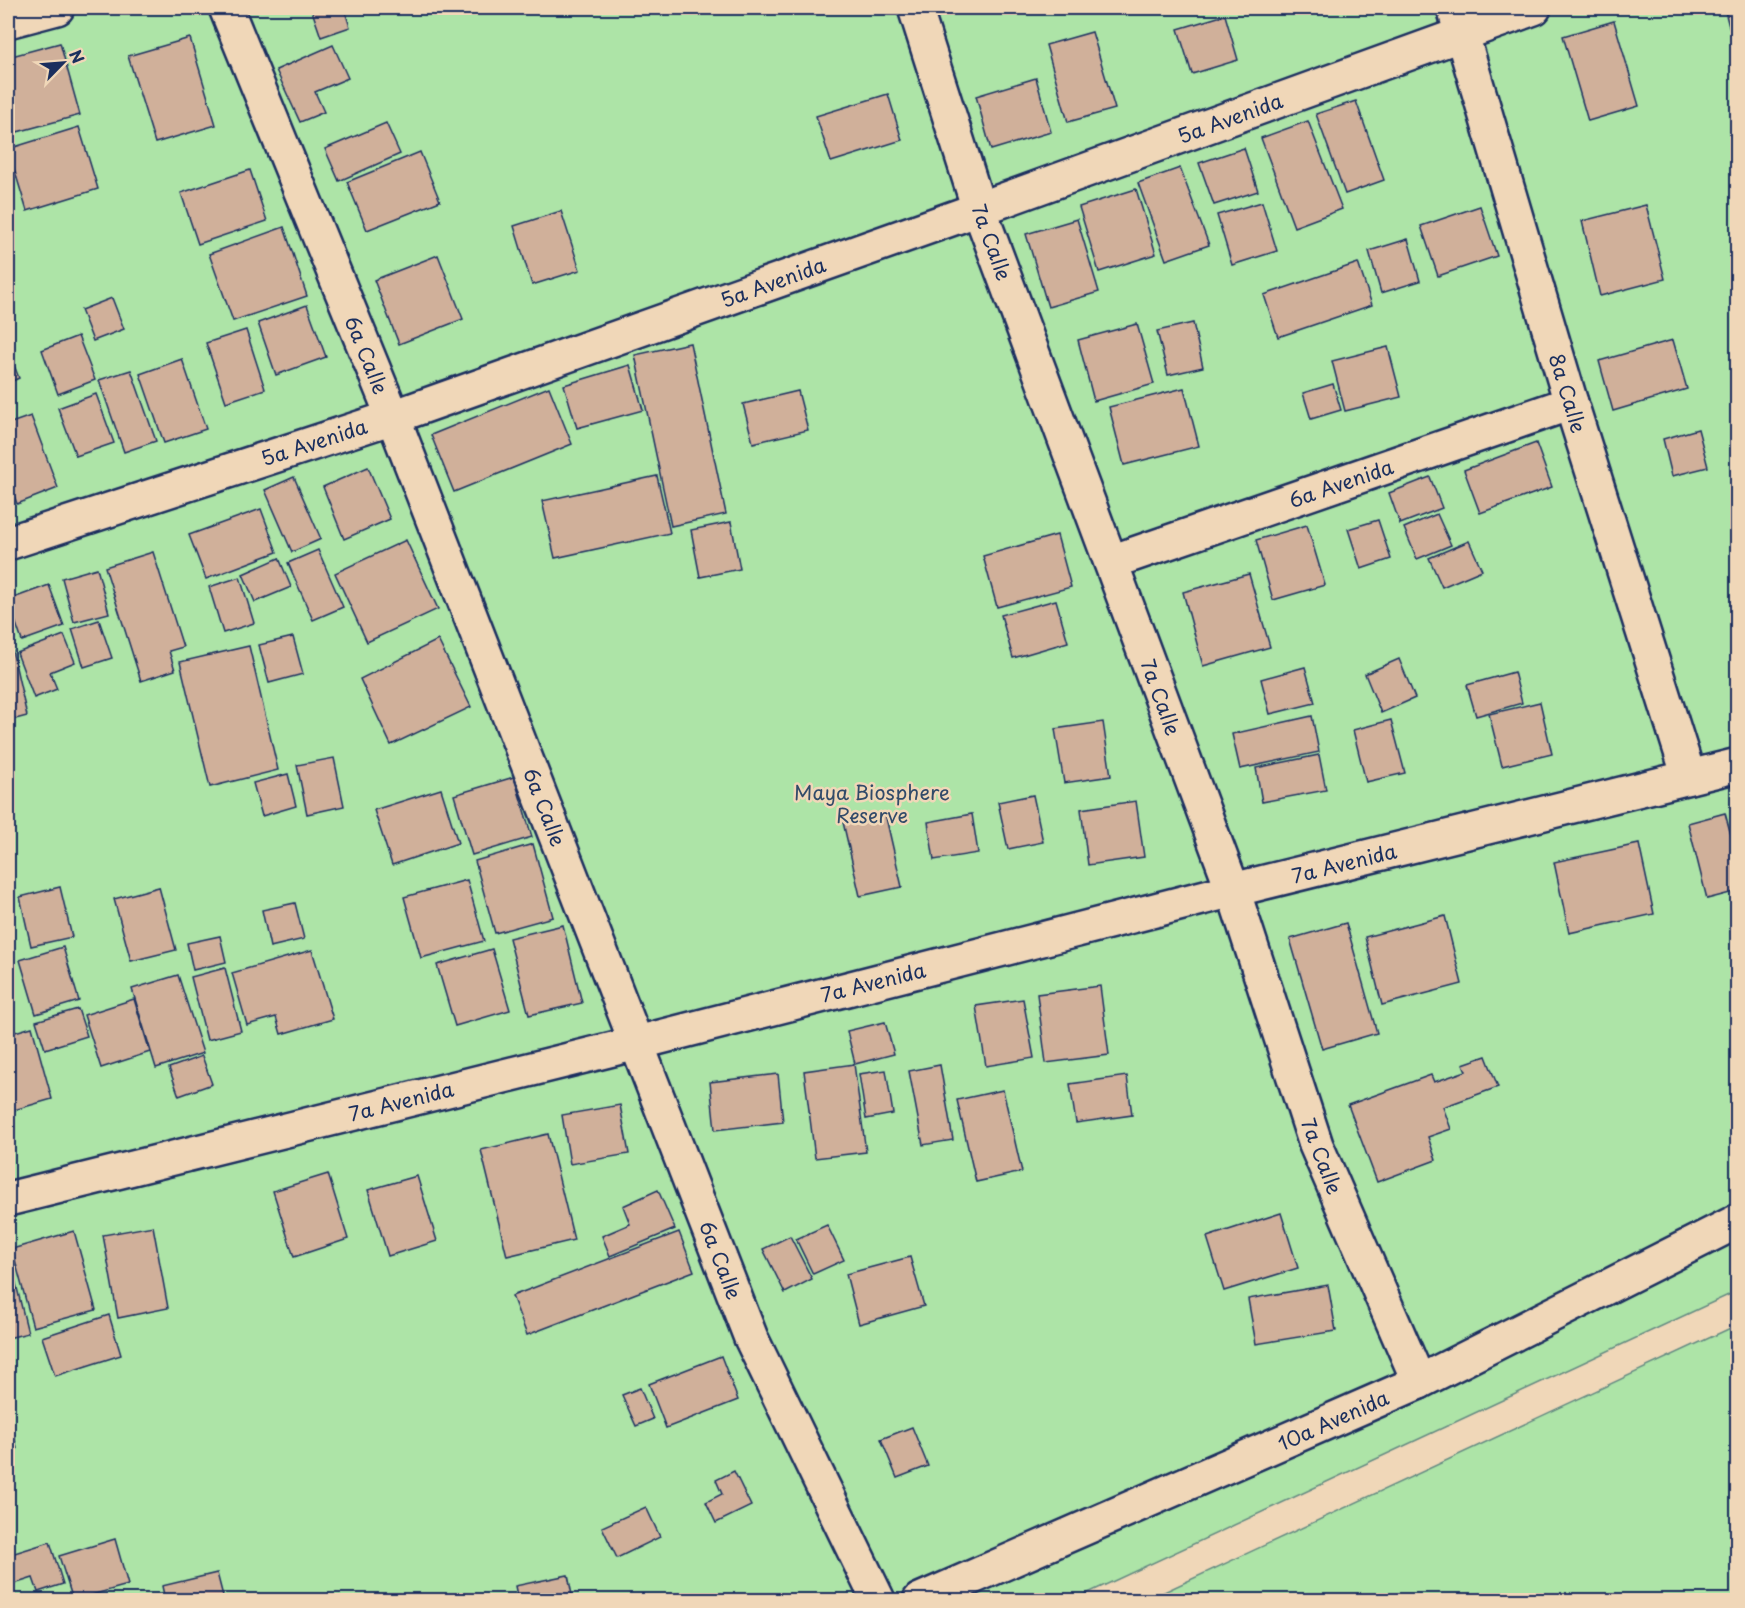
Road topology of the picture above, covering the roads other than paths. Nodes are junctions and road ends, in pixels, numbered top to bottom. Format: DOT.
graph roads {
  1 [pos="57,8"];
  2 [pos="226,8"];
  3 [pos="915,8"];
  4 [pos="1534,8"];
  5 [pos="8,21"];
  6 [pos="1458,21"];
  7 [pos="979,209"];
  8 [pos="1571,403"];
  9 [pos="393,417"];
  10 [pos="8,543"];
  11 [pos="1111,562"];
  12 [pos="1737,765"];
  13 [pos="1689,777"];
  14 [pos="1233,890"];
  15 [pos="637,1043"];
  16 [pos="8,1199"];
  17 [pos="1737,1221"];
  18 [pos="1419,1382"];
  19 [pos="878,1600"];
  20 [pos="920,1600"];
  1 -- 5 [label="street"];
  2 -- 9 [label="street, 6a Calle"];
  3 -- 7 [label="street, 7a Calle"];
  4 -- 6 [label="street, 5a Avenida"];
  6 -- 7 [label="street, 5a Avenida"];
  6 -- 8 [label="street, 8a Calle"];
  7 -- 9 [label="street, 5a Avenida"];
  7 -- 11 [label="street, 7a Calle"];
  8 -- 11 [label="street, 6a Avenida"];
  8 -- 13 [label="street, 8a Calle"];
  9 -- 10 [label="street, 5a Avenida"];
  9 -- 15 [label="street, 6a Calle"];
  11 -- 14 [label="street, 7a Calle"];
  12 -- 13 [label="street, 7a Avenida"];
  13 -- 14 [label="street, 7a Avenida"];
  14 -- 15 [label="street, 7a Avenida"];
  14 -- 18 [label="street, 7a Calle"];
  15 -- 16 [label="street, 7a Avenida"];
  15 -- 19 [label="street, 6a Calle"];
  17 -- 18 [label="street, 10a Avenida"];
  18 -- 20 [label="street, 10a Avenida"];
}
